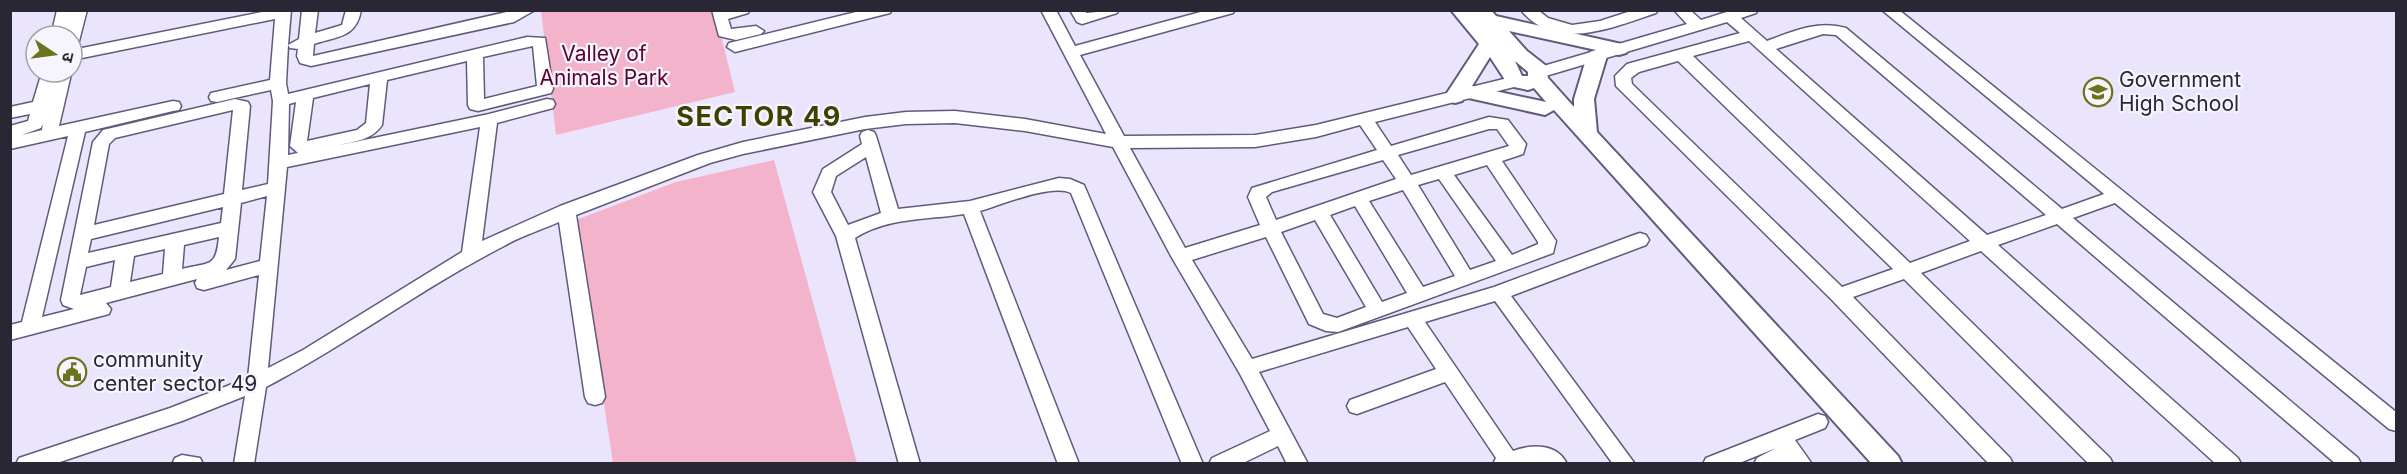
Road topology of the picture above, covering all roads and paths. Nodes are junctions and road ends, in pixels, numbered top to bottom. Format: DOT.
graph roads {
  1 [pos="310,10"];
  2 [pos="354,10"];
  3 [pos="528,10"];
  4 [pos="743,10"];
  5 [pos="885,10"];
  6 [pos="1048,10"];
  7 [pos="1077,10"];
  8 [pos="1112,10"];
  9 [pos="1228,10"];
  10 [pos="1460,10"];
  11 [pos="1528,10"];
  12 [pos="1651,10"];
  13 [pos="1681,10"];
  14 [pos="1751,10"];
  15 [pos="1889,10"];
  16 [pos="283,12"];
  17 [pos="868,12"];
  18 [pos="719,13"];
  19 [pos="1484,15"];
  20 [pos="1730,16"];
  21 [pos="823,17"];
  22 [pos="1698,26"];
  23 [pos="1758,41"];
  24 [pos="306,42"];
  25 [pos="1489,43"];
  26 [pos="735,47"];
  27 [pos="1619,49"];
  28 [pos="281,51"];
  29 [pos="1071,52"];
  30 [pos="84,53"];
  31 [pos="475,54"];
  32 [pos="1682,55"];
  33 [pos="1597,56"];
  34 [pos="1526,75"];
  35 [pos="379,76"];
  36 [pos="278,83"];
  37 [pos="47,84"];
  38 [pos="61,84"];
  39 [pos="1462,94"];
  40 [pos="305,95"];
  41 [pos="281,101"];
  42 [pos="547,104"];
  43 [pos="41,106"];
  44 [pos="1545,108"];
  45 [pos="10,113"];
  46 [pos="1364,118"];
  47 [pos="489,120"];
  48 [pos="865,123"];
  49 [pos="78,127"];
  50 [pos="10,132"];
  51 [pos="49,134"];
  52 [pos="1587,134"];
  53 [pos="1119,142"];
  54 [pos="10,143"];
  55 [pos="871,146"];
  56 [pos="1388,153"];
  57 [pos="1491,158"];
  58 [pos="279,163"];
  59 [pos="1443,172"];
  60 [pos="1407,182"];
  61 [pos="276,188"];
  62 [pos="2117,196"];
  63 [pos="232,199"];
  64 [pos="1359,199"];
  65 [pos="970,207"];
  66 [pos="566,210"];
  67 [pos="1319,212"];
  68 [pos="2059,216"];
  69 [pos="891,217"];
  70 [pos="229,228"];
  71 [pos="1270,229"];
  72 [pos="83,234"];
  73 [pos="845,236"];
  74 [pos="175,240"];
  75 [pos="1640,240"];
  76 [pos="1986,243"];
  77 [pos="125,251"];
  78 [pos="471,255"];
  79 [pos="1180,256"];
  80 [pos="77,262"];
  81 [pos="1508,264"];
  82 [pos="267,267"];
  83 [pos="1907,271"];
  84 [pos="172,279"];
  85 [pos="1466,279"];
  86 [pos="120,292"];
  87 [pos="1499,293"];
  88 [pos="1839,295"];
  89 [pos="1419,296"];
  90 [pos="1378,311"];
  91 [pos="1413,319"];
  92 [pos="30,328"];
  93 [pos="10,333"];
  94 [pos="1247,368"];
  95 [pos="1449,372"];
  96 [pos="257,383"];
  97 [pos="595,398"];
  98 [pos="1357,405"];
  99 [pos="1818,422"];
  100 [pos="2397,423"];
  101 [pos="1283,435"];
  102 [pos="1791,450"];
  103 [pos="1506,462"];
  104 [pos="26,464"];
  105 [pos="182,464"];
  106 [pos="193,464"];
  107 [pos="244,464"];
  108 [pos="910,464"];
  109 [pos="1069,464"];
  110 [pos="1193,464"];
  111 [pos="1219,464"];
  112 [pos="1298,464"];
  113 [pos="1557,464"];
  114 [pos="1625,464"];
  115 [pos="1713,464"];
  116 [pos="1764,464"];
  117 [pos="1873,464"];
  118 [pos="1889,464"];
  119 [pos="2003,464"];
  120 [pos="2103,464"];
  121 [pos="2231,464"];
  122 [pos="2351,464"];
  1 -- 24 [label="street"];
  2 -- 24 [label="street"];
  3 -- 24 [label="street"];
  4 -- 18 [label="street"];
  5 -- 17 [label="street"];
  6 -- 29 [label="street"];
  7 -- 8 [label="street"];
  9 -- 29 [label="street"];
  10 -- 25 [label="main road"];
  11 -- 12 [label="street"];
  13 -- 22 [label="street"];
  14 -- 20 [label="street"];
  15 -- 62 [label="street"];
  16 -- 28 [label="street"];
  16 -- 30 [label="street"];
  17 -- 21 [label="street"];
  18 -- 21 [label="street"];
  19 -- 27 [label="main road"];
  19 -- 34 [label="main road"];
  20 -- 22 [label="street"];
  20 -- 23 [label="street"];
  21 -- 26 [label="street"];
  22 -- 27 [label="street"];
  23 -- 32 [label="street"];
  23 -- 68 [label="street"];
  23 -- 76 [label="street"];
  24 -- 28 [label="street"];
  25 -- 34 [label="main road"];
  25 -- 39 [label="main road"];
  27 -- 33 [label="street"];
  28 -- 36 [label="street"];
  29 -- 53 [label="street"];
  31 -- 31 [label="street"];
  31 -- 35 [label="street"];
  32 -- 83 [label="street"];
  32 -- 88 [label="street"];
  33 -- 34 [label="street"];
  33 -- 52 [label="main road"];
  34 -- 39 [label="street"];
  34 -- 44 [label="main road"];
  34 -- 52 [label="main road"];
  35 -- 40 [label="street"];
  35 -- 40 [label="street"];
  36 -- 41 [label="street"];
  36 -- 49 [label="street"];
  37 -- 43 [label="street"];
  38 -- 51 [label="street"];
  39 -- 44 [label="main road"];
  39 -- 46 [label="street"];
  40 -- 41 [label="street"];
  41 -- 58 [label="street"];
  42 -- 47 [label="street"];
  43 -- 45 [label="street"];
  43 -- 50 [label="street"];
  44 -- 117 [label="main road"];
  46 -- 53 [label="street"];
  46 -- 56 [label="street"];
  47 -- 58 [label="street"];
  47 -- 78 [label="street"];
  48 -- 53 [label="street"];
  48 -- 55 [label="street"];
  48 -- 66 [label="street"];
  49 -- 51 [label="street"];
  49 -- 92 [label="street"];
  51 -- 54 [label="street"];
  52 -- 118 [label="main road"];
  53 -- 79 [label="street"];
  55 -- 69 [label="street"];
  55 -- 73 [label="street"];
  56 -- 57 [label="street"];
  56 -- 60 [label="street"];
  56 -- 71 [label="street"];
  57 -- 59 [label="street"];
  57 -- 81 [label="street"];
  58 -- 61 [label="street"];
  59 -- 60 [label="street"];
  59 -- 81 [label="street"];
  60 -- 64 [label="street"];
  60 -- 85 [label="street"];
  61 -- 63 [label="street"];
  61 -- 82 [label="street"];
  62 -- 68 [label="street"];
  62 -- 100 [label="street"];
  63 -- 70 [label="street"];
  63 -- 72 [label="street"];
  63 -- 72 [label="street"];
  64 -- 67 [label="street"];
  64 -- 89 [label="street"];
  65 -- 69 [label="street"];
  65 -- 109 [label="street"];
  65 -- 110 [label="street"];
  66 -- 78 [label="street"];
  66 -- 97 [label="street"];
  67 -- 71 [label="street"];
  67 -- 90 [label="street"];
  68 -- 76 [label="street"];
  68 -- 122 [label="street"];
  69 -- 73 [label="street"];
  70 -- 74 [label="street"];
  70 -- 84 [label="street"];
  71 -- 79 [label="street"];
  71 -- 90 [label="street"];
  72 -- 80 [label="street"];
  73 -- 108 [label="street"];
  74 -- 77 [label="street"];
  74 -- 84 [label="street"];
  75 -- 87 [label="street"];
  76 -- 83 [label="street"];
  76 -- 121 [label="street"];
  77 -- 80 [label="street"];
  77 -- 86 [label="street"];
  78 -- 96 [label="street"];
  79 -- 94 [label="street"];
  80 -- 86 [label="street"];
  81 -- 85 [label="street"];
  82 -- 92 [label="street"];
  82 -- 96 [label="street"];
  83 -- 88 [label="street"];
  83 -- 120 [label="street"];
  84 -- 86 [label="street"];
  85 -- 89 [label="street"];
  87 -- 91 [label="street"];
  87 -- 114 [label="street"];
  88 -- 119 [label="street"];
  89 -- 90 [label="street"];
  91 -- 94 [label="street"];
  91 -- 95 [label="street"];
  92 -- 93 [label="street"];
  94 -- 101 [label="street"];
  95 -- 98 [label="street"];
  95 -- 103 [label="street"];
  96 -- 104 [label="street"];
  96 -- 107 [label="street"];
  99 -- 102 [label="street"];
  101 -- 111 [label="street"];
  101 -- 112 [label="street"];
  102 -- 115 [label="street"];
  102 -- 116 [label="street"];
  103 -- 113 [label="street"];
  105 -- 106 [label="street"];
}
